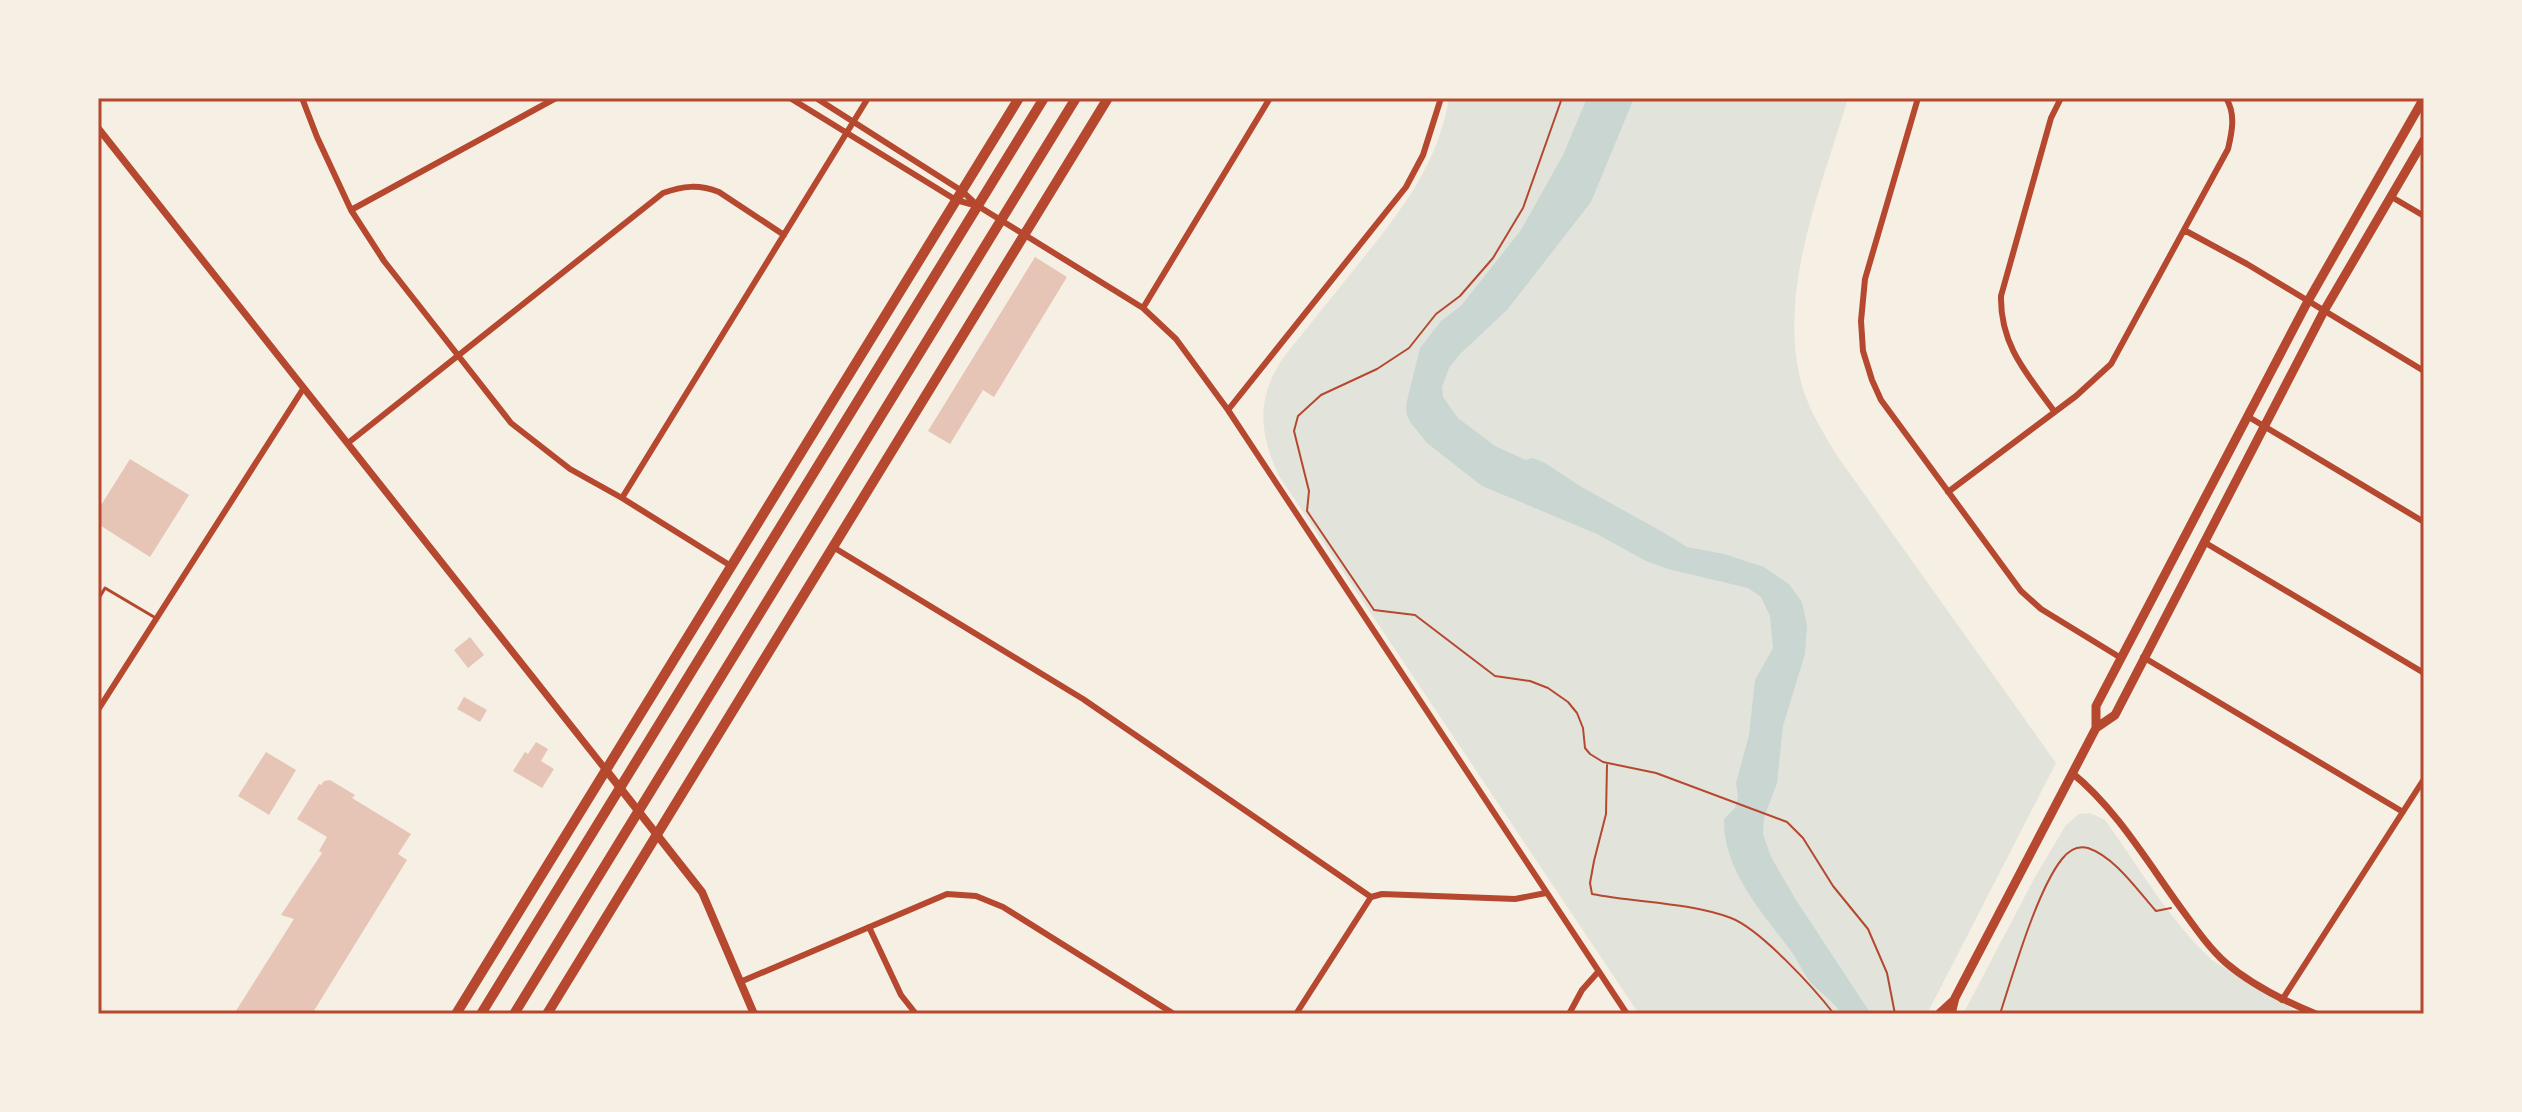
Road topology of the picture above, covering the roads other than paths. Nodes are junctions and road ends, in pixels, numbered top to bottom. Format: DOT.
graph roads {
  1 [pos="302,98"];
  2 [pos="556,98"];
  3 [pos="790,98"];
  4 [pos="816,98"];
  5 [pos="868,98"];
  6 [pos="1019,98"];
  7 [pos="1044,98"];
  8 [pos="1076,98"];
  9 [pos="1108,98"];
  10 [pos="1270,98"];
  11 [pos="1441,98"];
  12 [pos="1918,98"];
  13 [pos="2061,98"];
  14 [pos="2226,98"];
  15 [pos="2424,98"];
  16 [pos="852,123"];
  17 [pos="847,132"];
  18 [pos="99,134"];
  19 [pos="2424,140"];
  20 [pos="959,195"];
  21 [pos="2390,196"];
  22 [pos="978,206"];
  23 [pos="351,210"];
  24 [pos="2424,216"];
  25 [pos="1001,221"];
  26 [pos="2186,231"];
  27 [pos="784,235"];
  28 [pos="1025,235"];
  29 [pos="2308,301"];
  30 [pos="1143,308"];
  31 [pos="2324,311"];
  32 [pos="457,356"];
  33 [pos="2424,371"];
  34 [pos="303,389"];
  35 [pos="1228,410"];
  36 [pos="2054,411"];
  37 [pos="2247,416"];
  38 [pos="2264,426"];
  39 [pos="348,443"];
  40 [pos="1948,492"];
  41 [pos="622,498"];
  42 [pos="2424,522"];
  43 [pos="2204,542"];
  44 [pos="833,547"];
  45 [pos="731,566"];
  46 [pos="98,600"];
  47 [pos="157,619"];
  48 [pos="2143,657"];
  49 [pos="2121,658"];
  50 [pos="2424,673"];
  51 [pos="98,710"];
  52 [pos="2096,728"];
  53 [pos="606,770"];
  54 [pos="2072,773"];
  55 [pos="2424,779"];
  56 [pos="620,788"];
  57 [pos="639,811"];
  58 [pos="2403,812"];
  59 [pos="657,834"];
  60 [pos="1546,893"];
  61 [pos="1371,897"];
  62 [pos="869,927"];
  63 [pos="1598,972"];
  64 [pos="740,982"];
  65 [pos="1955,998"];
  66 [pos="2282,1000"];
  67 [pos="456,1014"];
  68 [pos="478,1014"];
  69 [pos="514,1014"];
  70 [pos="547,1014"];
  71 [pos="754,1014"];
  72 [pos="916,1014"];
  73 [pos="1174,1014"];
  74 [pos="1296,1014"];
  75 [pos="1569,1014"];
  76 [pos="1627,1014"];
  77 [pos="1939,1014"];
  78 [pos="1951,1014"];
  79 [pos="2316,1014"];
  1 -- 23 [label="street"];
  2 -- 23 [label="street"];
  3 -- 17 [label="street"];
  4 -- 16 [label="street"];
  5 -- 16 [label="street"];
  6 -- 20 [label="highway"];
  7 -- 22 [label="highway"];
  8 -- 25 [label="highway"];
  9 -- 28 [label="highway"];
  10 -- 30 [label="street"];
  11 -- 35 [label="street"];
  12 -- 40 [label="street"];
  13 -- 36 [label="street"];
  14 -- 26 [label="street"];
  15 -- 29 [label="main road"];
  16 -- 17 [label="street"];
  16 -- 20 [label="street"];
  17 -- 20 [label="street"];
  17 -- 27 [label="street"];
  18 -- 34 [label="street"];
  19 -- 21 [label="main road"];
  20 -- 22 [label="street"];
  20 -- 45 [label="highway"];
  21 -- 24 [label="street"];
  21 -- 31 [label="main road"];
  22 -- 25 [label="street"];
  22 -- 56 [label="highway"];
  23 -- 32 [label="street"];
  25 -- 28 [label="street"];
  25 -- 57 [label="highway"];
  26 -- 29 [label="street"];
  26 -- 36 [label="street"];
  27 -- 32 [label="street"];
  27 -- 41 [label="street"];
  28 -- 30 [label="street"];
  28 -- 44 [label="highway"];
  29 -- 31 [label="street"];
  29 -- 37 [label="main road"];
  30 -- 35 [label="street"];
  31 -- 33 [label="street"];
  31 -- 38 [label="main road"];
  32 -- 39 [label="street"];
  32 -- 41 [label="street"];
  34 -- 39 [label="street"];
  34 -- 47 [label="street"];
  35 -- 60 [label="street"];
  36 -- 40 [label="street"];
  37 -- 38 [label="street"];
  37 -- 49 [label="main road"];
  38 -- 42 [label="street"];
  38 -- 43 [label="main road"];
  39 -- 53 [label="street"];
  40 -- 49 [label="street"];
  41 -- 45 [label="street"];
  43 -- 48 [label="main road"];
  43 -- 50 [label="street"];
  44 -- 59 [label="highway"];
  44 -- 61 [label="street"];
  45 -- 53 [label="highway"];
  46 -- 47 [label="lane"];
  47 -- 51 [label="street"];
  48 -- 52 [label="main road"];
  48 -- 58 [label="street"];
  49 -- 52 [label="main road"];
  52 -- 54 [label="main road"];
  53 -- 56 [label="main road"];
  53 -- 67 [label="highway"];
  54 -- 65 [label="main road"];
  54 -- 66 [label="street"];
  55 -- 58 [label="street"];
  56 -- 57 [label="main road"];
  56 -- 68 [label="highway"];
  57 -- 59 [label="main road"];
  57 -- 69 [label="highway"];
  58 -- 66 [label="street"];
  59 -- 64 [label="main road"];
  59 -- 70 [label="highway"];
  60 -- 61 [label="street"];
  60 -- 63 [label="street"];
  61 -- 74 [label="street"];
  62 -- 64 [label="street"];
  62 -- 72 [label="street"];
  62 -- 73 [label="street"];
  63 -- 75 [label="street"];
  63 -- 76 [label="street"];
  64 -- 71 [label="main road"];
  65 -- 77 [label="main road"];
  65 -- 78 [label="main road"];
  66 -- 79 [label="street"];
}
